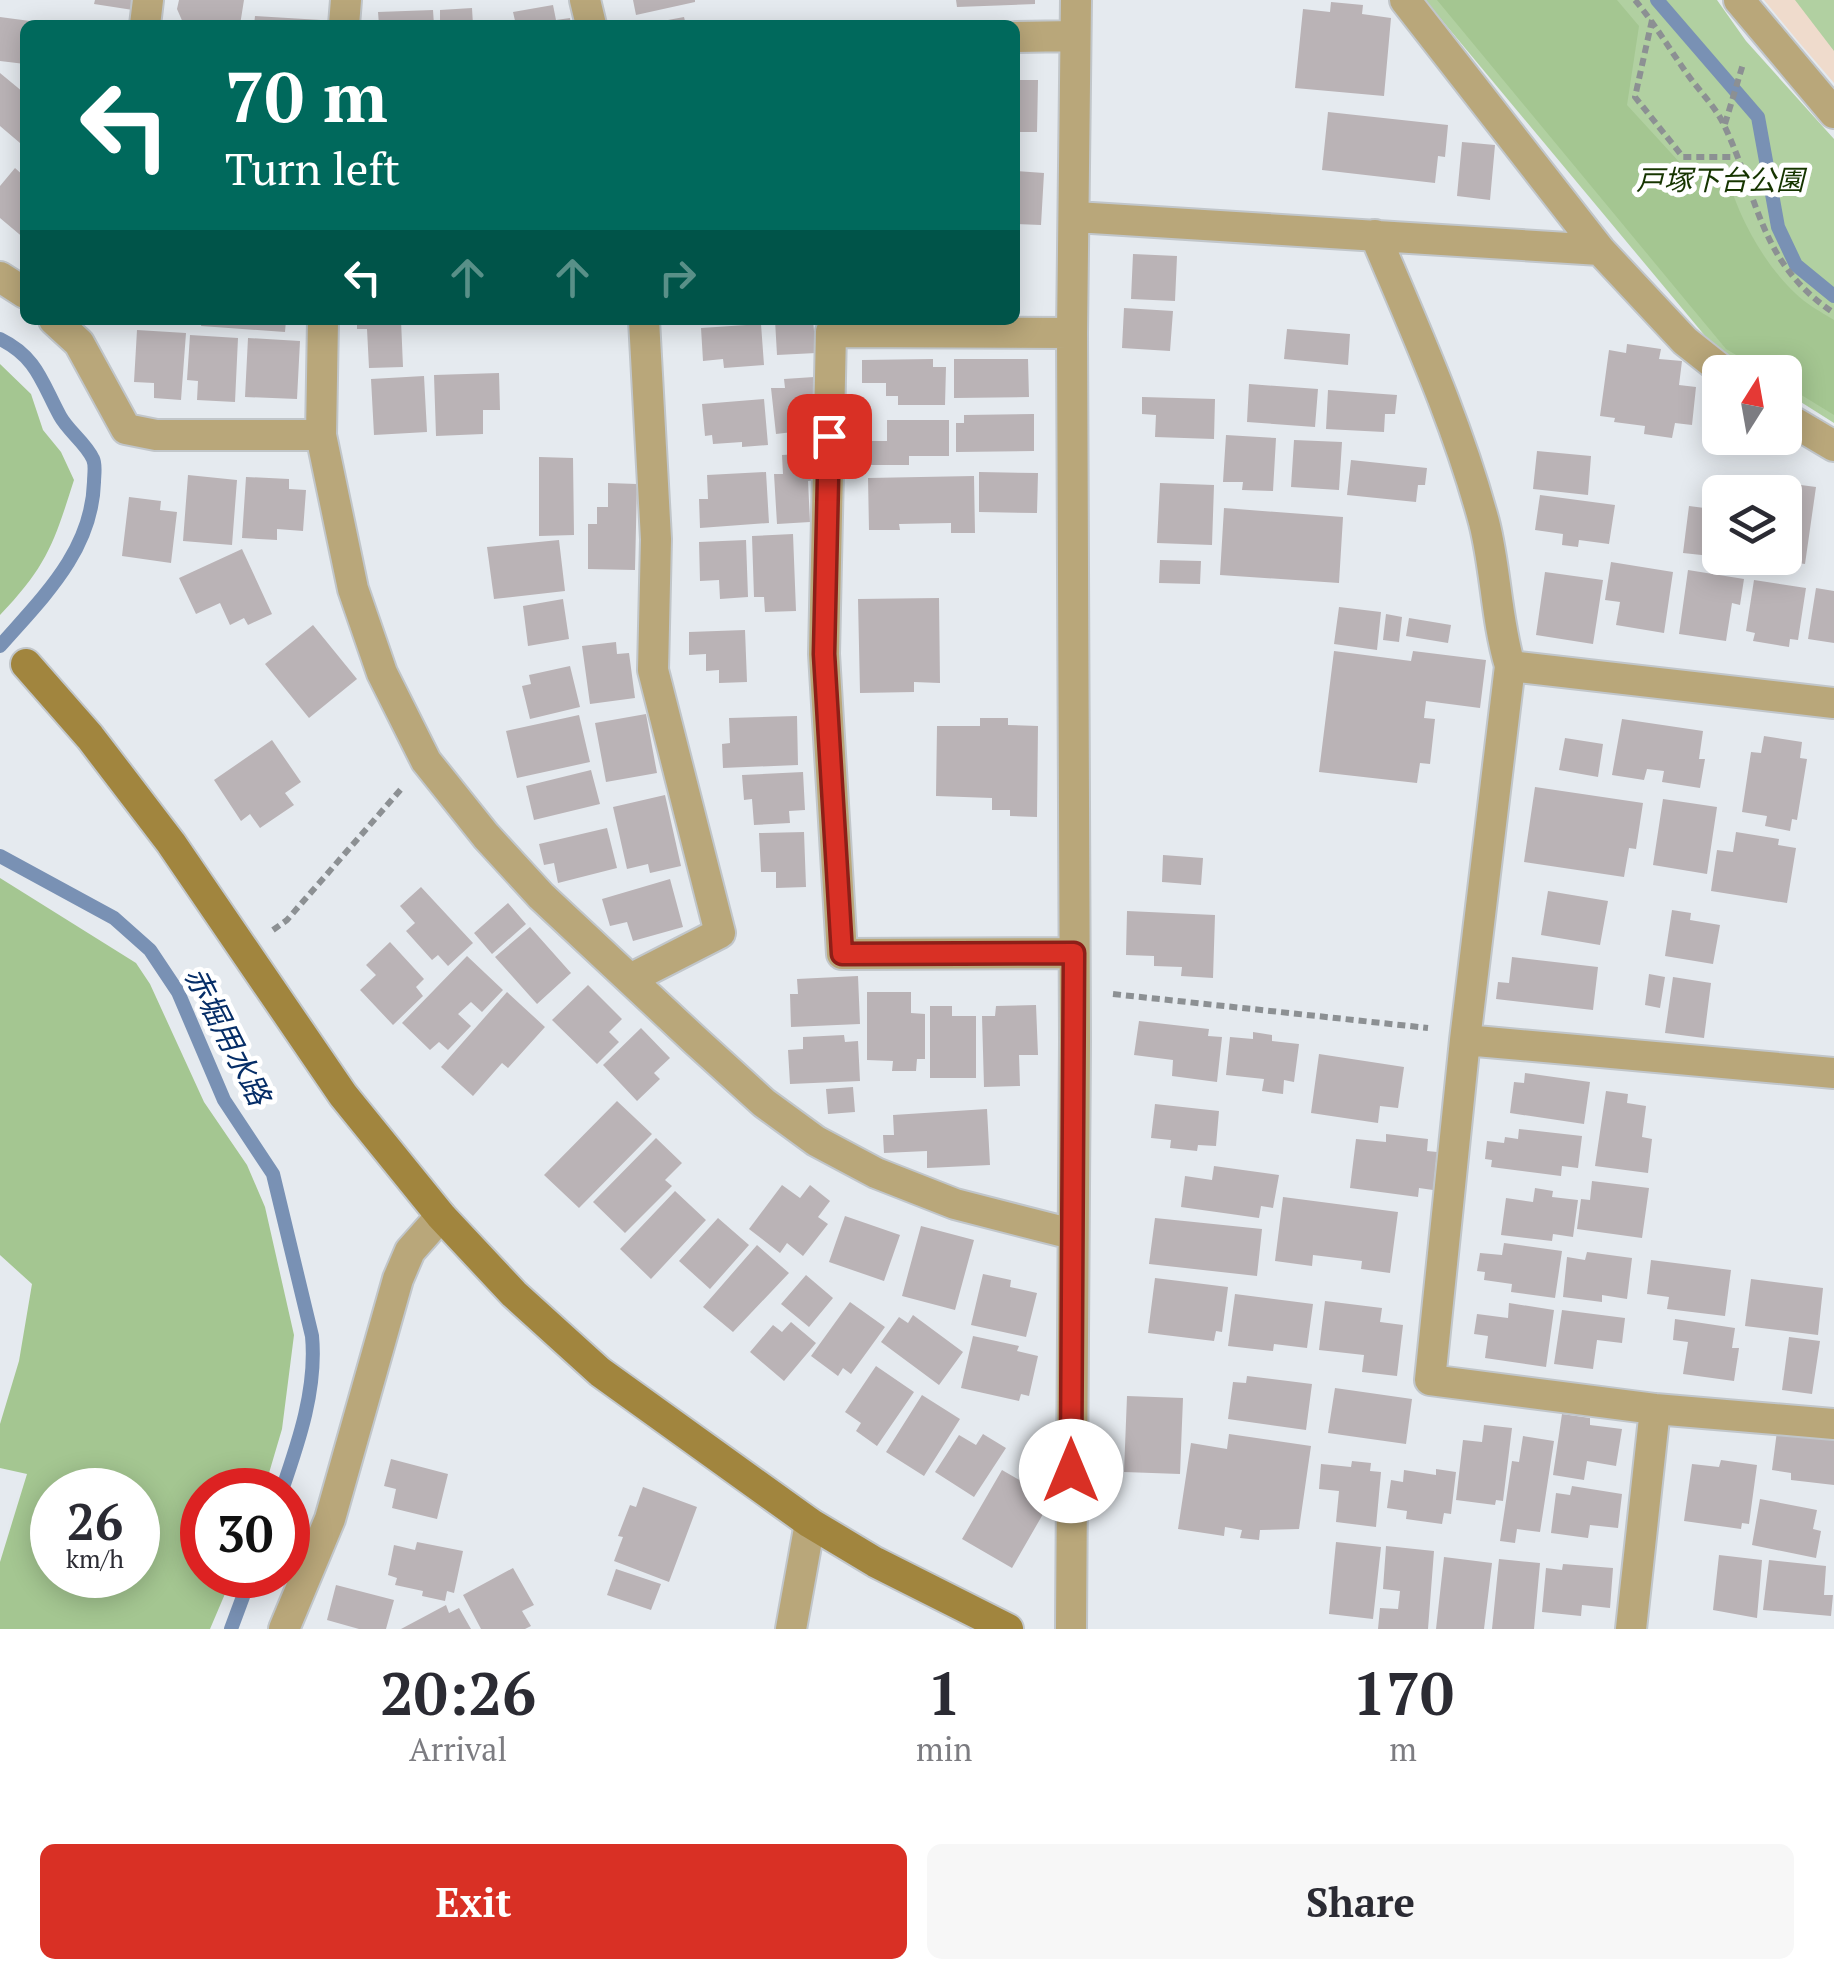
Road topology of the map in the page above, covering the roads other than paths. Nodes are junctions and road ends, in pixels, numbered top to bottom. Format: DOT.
graph roads {
  1 [pos="1076,0"];
  2 [pos="1405,0"];
  3 [pos="1739,0"];
  4 [pos="1020,36"];
  5 [pos="1075,36"];
  6 [pos="1834,113"];
  7 [pos="1076,217"];
  8 [pos="1375,235"];
  9 [pos="1600,250"];
  10 [pos="59,325"];
  11 [pos="323,325"];
  12 [pos="644,325"];
  13 [pos="1072,333"];
  14 [pos="1702,355"];
  15 [pos="1802,427"];
  16 [pos="321,436"];
  17 [pos="1834,446"];
  18 [pos="26,664"];
  19 [pos="1510,666"];
  20 [pos="1834,703"];
  21 [pos="1074,953"];
  22 [pos="630,979"];
  23 [pos="1456,1035"];
  24 [pos="1834,1073"];
  25 [pos="441,1216"];
  26 [pos="1072,1234"];
  27 [pos="1655,1409"];
  28 [pos="1834,1424"];
  29 [pos="810,1523"];
  30 [pos="284,1629"];
  31 [pos="791,1629"];
  32 [pos="1008,1629"];
  33 [pos="1071,1629"];
  34 [pos="1631,1629"];
  1 -- 5 [label="street"];
  2 -- 9 [label="street"];
  3 -- 6 [label="street"];
  4 -- 5 [label="street"];
  5 -- 7 [label="street"];
  7 -- 8 [label="street"];
  7 -- 13 [label="street"];
  8 -- 9 [label="street"];
  8 -- 19 [label="street"];
  9 -- 14 [label="street"];
  10 -- 16 [label="street"];
  11 -- 16 [label="street"];
  12 -- 22 [label="street"];
  13 -- 21 [label="street"];
  13 -- 21 [label="street"];
  15 -- 17 [label="street"];
  16 -- 22 [label="street"];
  18 -- 25 [label="street"];
  19 -- 20 [label="street"];
  19 -- 23 [label="street"];
  21 -- 26 [label="street"];
  22 -- 26 [label="street"];
  23 -- 24 [label="street"];
  23 -- 27 [label="street"];
  25 -- 29 [label="street"];
  25 -- 30 [label="street"];
  26 -- 33 [label="street"];
  27 -- 28 [label="street"];
  27 -- 34 [label="street"];
  29 -- 31 [label="street"];
  29 -- 32 [label="street"];
}
